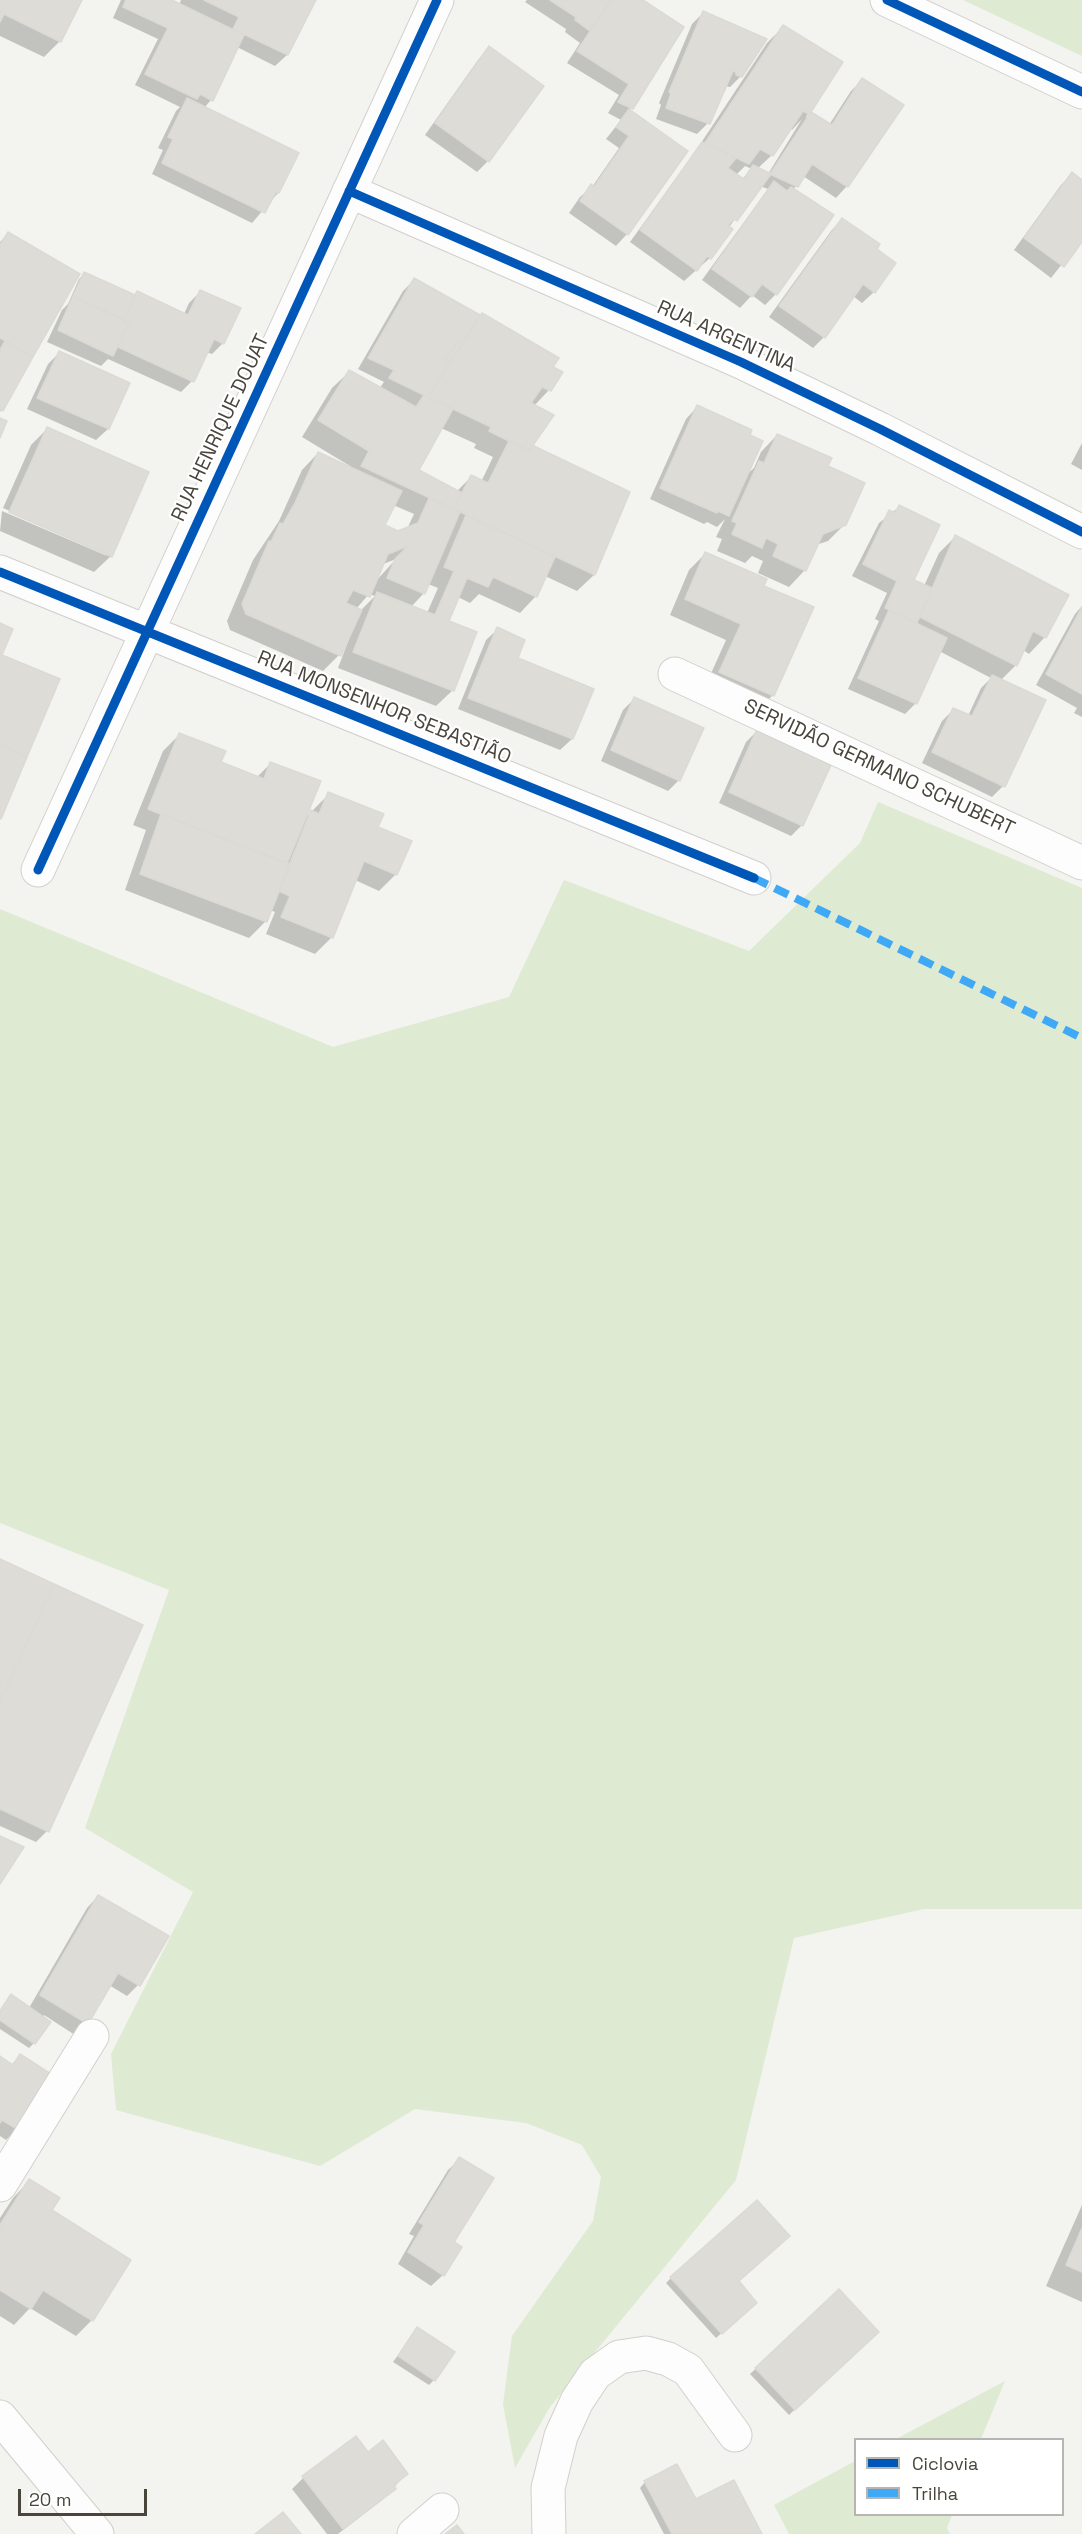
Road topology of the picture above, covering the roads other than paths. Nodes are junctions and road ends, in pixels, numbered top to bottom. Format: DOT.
graph roads {
  1 [pos="436,0"];
  2 [pos="887,0"];
  3 [pos="1082,92"];
  4 [pos="349,191"];
  5 [pos="1082,532"];
  6 [pos="0,572"];
  7 [pos="147,632"];
  8 [pos="675,674"];
  9 [pos="1082,863"];
  10 [pos="38,870"];
  11 [pos="754,878"];
  12 [pos="92,2036"];
  13 [pos="0,2185"];
  14 [pos="0,2417"];
  15 [pos="735,2435"];
  16 [pos="442,2510"];
  17 [pos="97,2534"];
  18 [pos="414,2534"];
  19 [pos="549,2534"];
  1 -- 4 [label="street, RUA HENRIQUE DOUAT"];
  2 -- 3 [label="street"];
  4 -- 5 [label="street, RUA ARGENTINA"];
  4 -- 7 [label="street, RUA HENRIQUE DOUAT"];
  6 -- 7 [label="street, RUA MONSENHOR SEBASTIÃO"];
  7 -- 10 [label="street, RUA HENRIQUE DOUAT"];
  7 -- 11 [label="street, RUA MONSENHOR SEBASTIÃO"];
  8 -- 9 [label="street, SERVIDÃO GERMANO SCHUBERT"];
  12 -- 13 [label="street"];
  14 -- 17 [label="street"];
  15 -- 19 [label="street"];
  16 -- 18 [label="street"];
}
